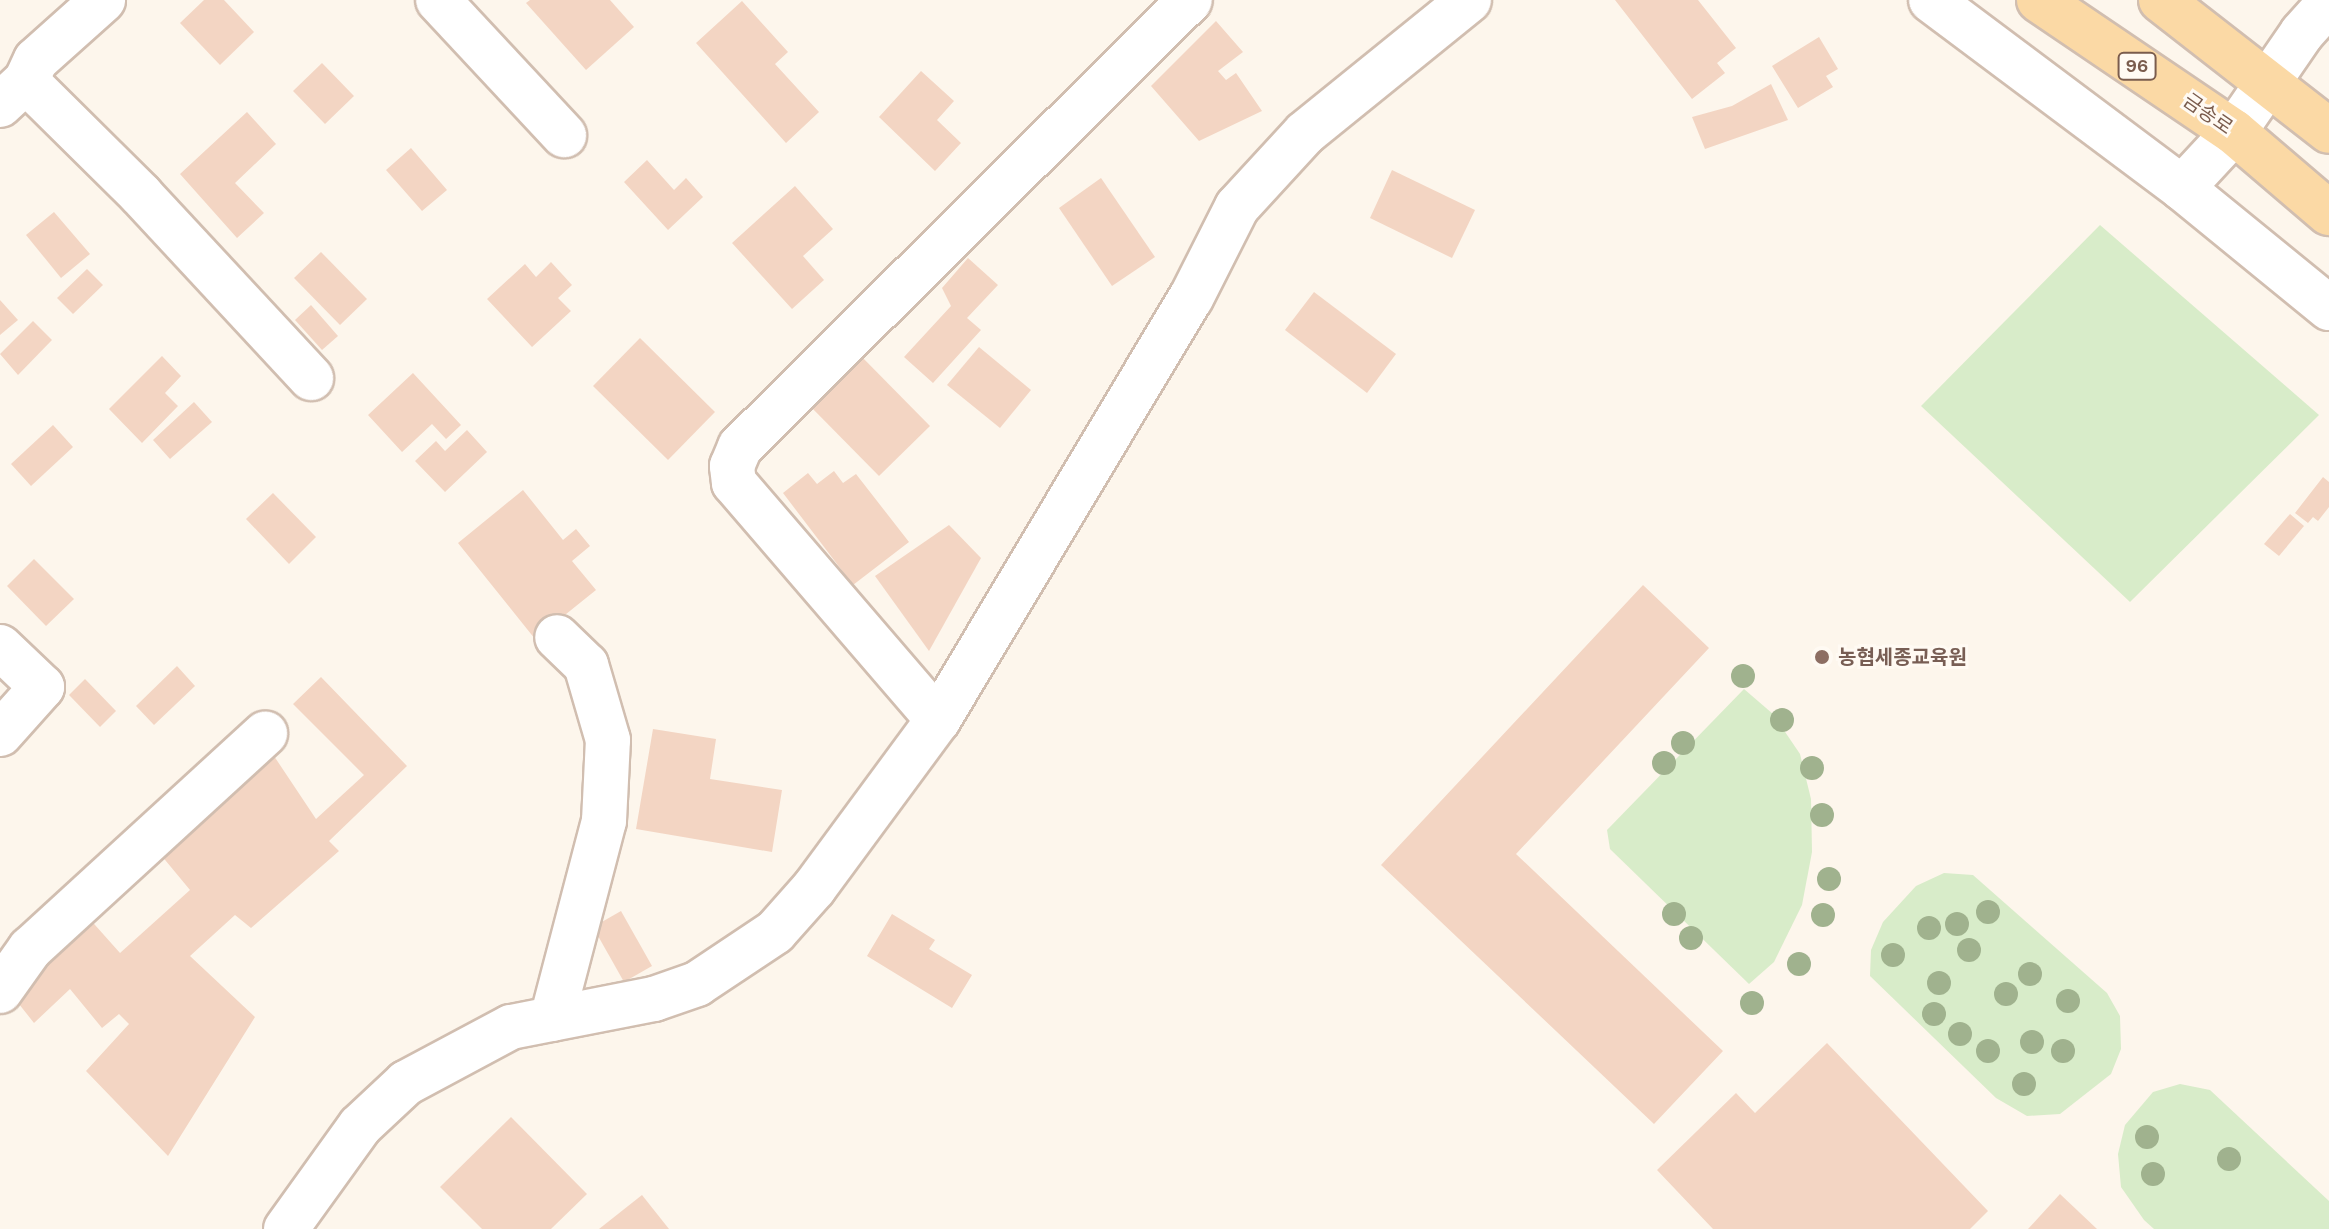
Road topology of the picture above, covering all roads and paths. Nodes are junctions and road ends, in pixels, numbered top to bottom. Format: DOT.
graph roads {
  1 [pos="103,0"];
  2 [pos="438,0"];
  3 [pos="1190,0"];
  4 [pos="1931,0"];
  5 [pos="2039,0"];
  6 [pos="2161,0"];
  7 [pos="1462,3"];
  8 [pos="2315,18"];
  9 [pos="2269,81"];
  10 [pos="13,93"];
  11 [pos="2329,131"];
  12 [pos="2234,132"];
  13 [pos="564,135"];
  14 [pos="2182,188"];
  15 [pos="2329,213"];
  16 [pos="2329,308"];
  17 [pos="311,378"];
  18 [pos="557,637"];
  19 [pos="0,647"];
  20 [pos="938,720"];
  21 [pos="0,734"];
  22 [pos="265,734"];
  23 [pos="0,991"];
  24 [pos="552,1019"];
  25 [pos="286,1229"];
  1 -- 10 [label="street"];
  2 -- 13 [label="street"];
  3 -- 20 [label="street"];
  4 -- 14 [label="street"];
  5 -- 12 [label="main road, 금송로 / 96"];
  6 -- 9 [label="main road"];
  7 -- 20 [label="street"];
  8 -- 9 [label="street"];
  9 -- 11 [label="main road"];
  9 -- 12 [label="street"];
  10 -- 17 [label="street"];
  12 -- 14 [label="street"];
  12 -- 15 [label="main road, 금송로 / 96"];
  14 -- 16 [label="street"];
  18 -- 24 [label="street"];
  19 -- 21 [label="street"];
  20 -- 24 [label="street"];
  22 -- 23 [label="street"];
  24 -- 25 [label="street"];
}
